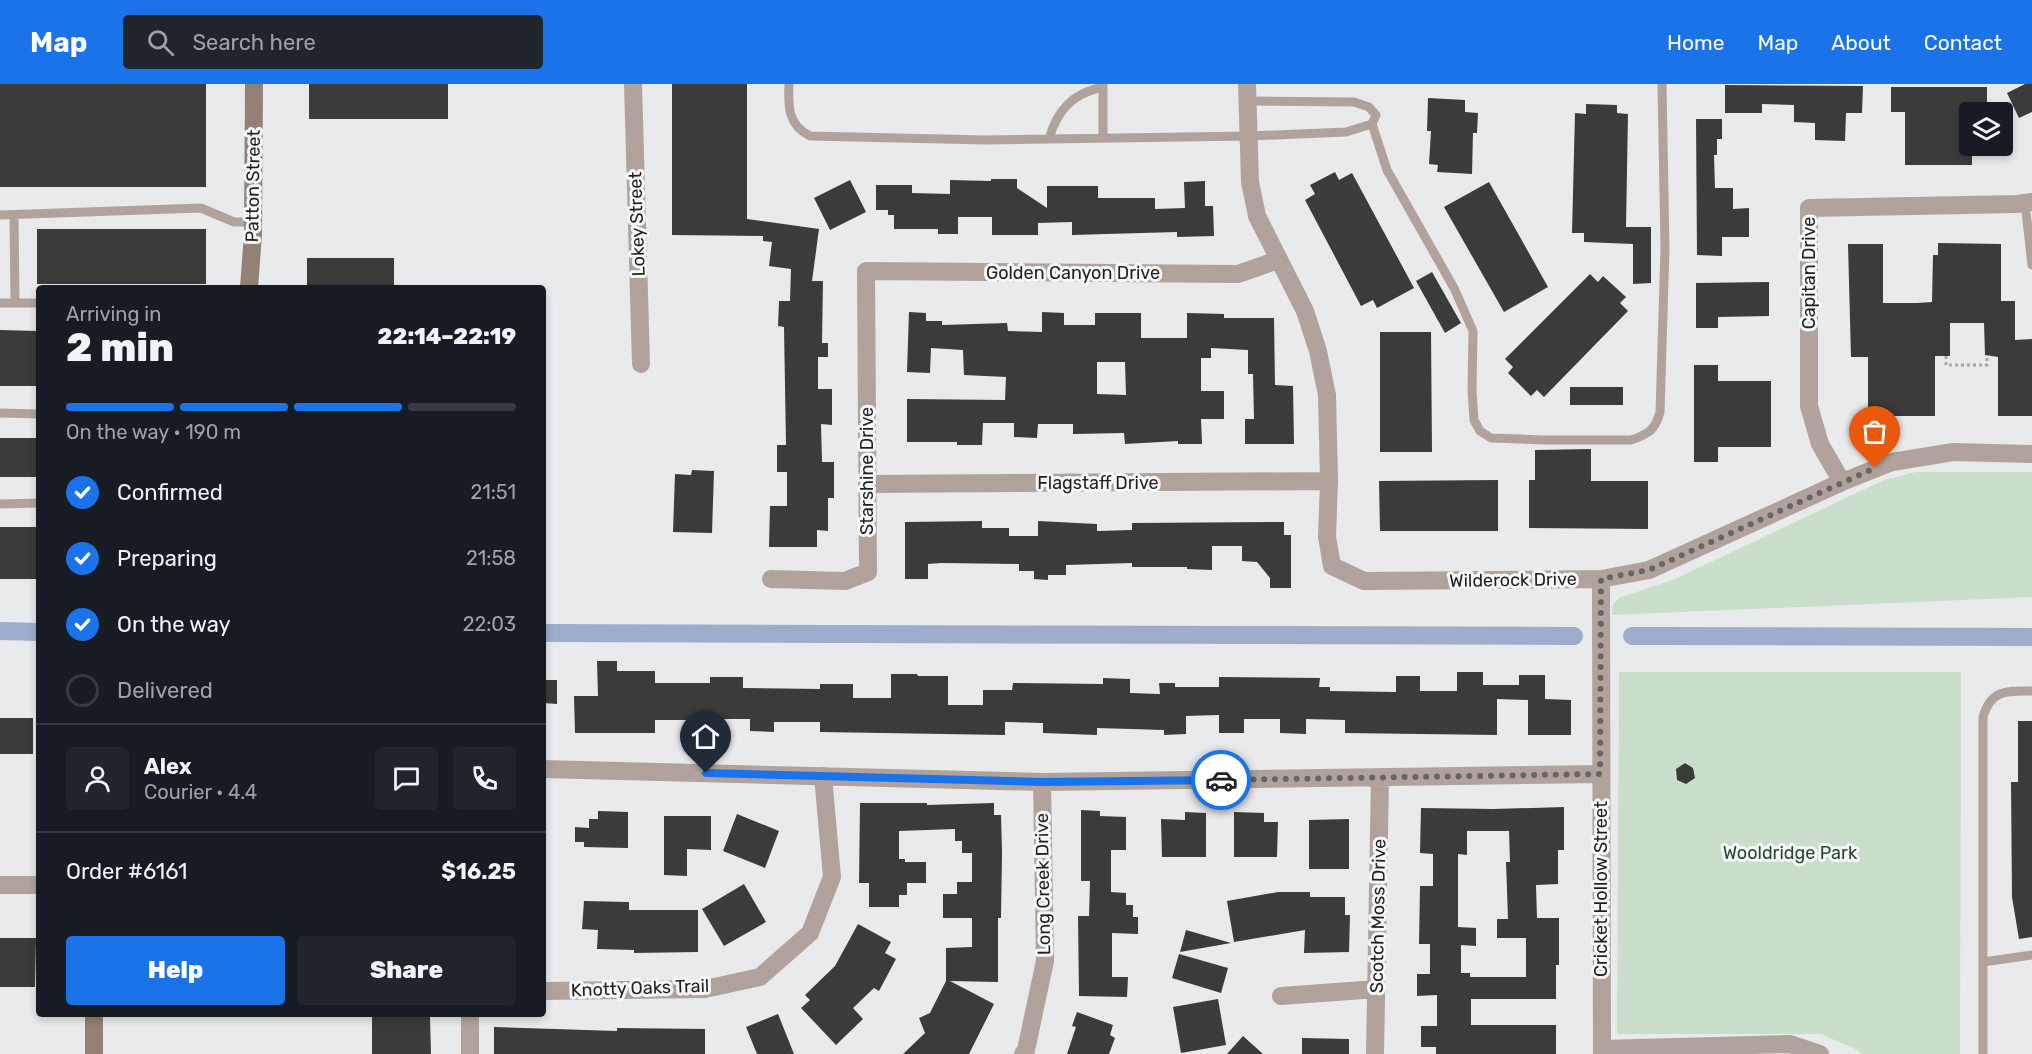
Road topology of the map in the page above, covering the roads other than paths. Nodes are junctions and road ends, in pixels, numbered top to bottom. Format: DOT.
graph roads {
  1 [pos="254,84"];
  2 [pos="633,84"];
  3 [pos="789,84"];
  4 [pos="1662,84"];
  5 [pos="1103,86"];
  6 [pos="1247,92"];
  7 [pos="1372,124"];
  8 [pos="1249,136"];
  9 [pos="1103,138"];
  10 [pos="1049,139"];
  11 [pos="2029,203"];
  12 [pos="14,214"];
  13 [pos="0,215"];
  14 [pos="253,222"];
  15 [pos="1278,260"];
  16 [pos="2032,266"];
  17 [pos="866,272"];
  18 [pos="249,285"];
  19 [pos="0,303"];
  20 [pos="15,303"];
  21 [pos="36,303"];
  22 [pos="641,363"];
  23 [pos="0,413"];
  24 [pos="36,414"];
  25 [pos="2032,454"];
  26 [pos="1329,481"];
  27 [pos="1842,482"];
  28 [pos="867,484"];
  29 [pos="36,503"];
  30 [pos="0,504"];
  31 [pos="771,579"];
  32 [pos="1601,579"];
  33 [pos="2032,691"];
  34 [pos="546,769"];
  35 [pos="1600,774"];
  36 [pos="823,776"];
  37 [pos="1380,778"];
  38 [pos="1042,782"];
  39 [pos="0,885"];
  40 [pos="36,885"];
  41 [pos="2032,955"];
  42 [pos="1983,962"];
  43 [pos="1377,989"];
  44 [pos="546,991"];
  45 [pos="1281,996"];
  46 [pos="94,1017"];
  47 [pos="470,1017"];
  48 [pos="1602,1052"];
  49 [pos="94,1054"];
  50 [pos="470,1054"];
  51 [pos="1023,1054"];
  52 [pos="1375,1054"];
  53 [pos="1820,1054"];
  54 [pos="1983,1054"];
  1 -- 14 [label="street, Patton Street"];
  2 -- 22 [label="street, Lokey Street"];
  3 -- 10 [label="lane"];
  4 -- 7 [label="lane"];
  5 -- 9 [label="lane"];
  5 -- 10 [label="lane"];
  6 -- 7 [label="lane"];
  6 -- 8 [label="street"];
  7 -- 8 [label="lane"];
  8 -- 9 [label="lane"];
  8 -- 15 [label="street"];
  9 -- 10 [label="lane"];
  11 -- 16 [label="lane"];
  11 -- 27 [label="street, Capitan Drive"];
  12 -- 13 [label="lane"];
  12 -- 14 [label="lane"];
  12 -- 20 [label="lane"];
  14 -- 18 [label="street, Patton Street"];
  15 -- 17 [label="street, Golden Canyon Drive"];
  15 -- 26 [label="street"];
  17 -- 28 [label="street, Starshine Drive"];
  19 -- 20 [label="lane"];
  20 -- 21 [label="lane"];
  23 -- 24 [label="lane"];
  25 -- 27 [label="street, Wilderock Drive"];
  26 -- 28 [label="street, Flagstaff Drive"];
  26 -- 32 [label="street, Wilderock Drive"];
  27 -- 32 [label="street, Wilderock Drive"];
  28 -- 31 [label="street, Starshine Drive"];
  29 -- 30 [label="lane"];
  32 -- 35 [label="street, Cricket Hollow Street"];
  33 -- 42 [label="lane"];
  34 -- 36 [label="street"];
  35 -- 37 [label="street"];
  35 -- 48 [label="street, Cricket Hollow Street"];
  36 -- 38 [label="street"];
  36 -- 44 [label="street, Knotty Oaks Trail"];
  37 -- 38 [label="street"];
  37 -- 43 [label="street, Scotch Moss Drive"];
  38 -- 51 [label="street, Long Creek Drive"];
  39 -- 40 [label="street"];
  41 -- 42 [label="lane"];
  42 -- 54 [label="lane"];
  43 -- 45 [label="street"];
  43 -- 52 [label="street, Scotch Moss Drive"];
  46 -- 49 [label="street"];
  47 -- 50 [label="street"];
  48 -- 53 [label="street"];
}
